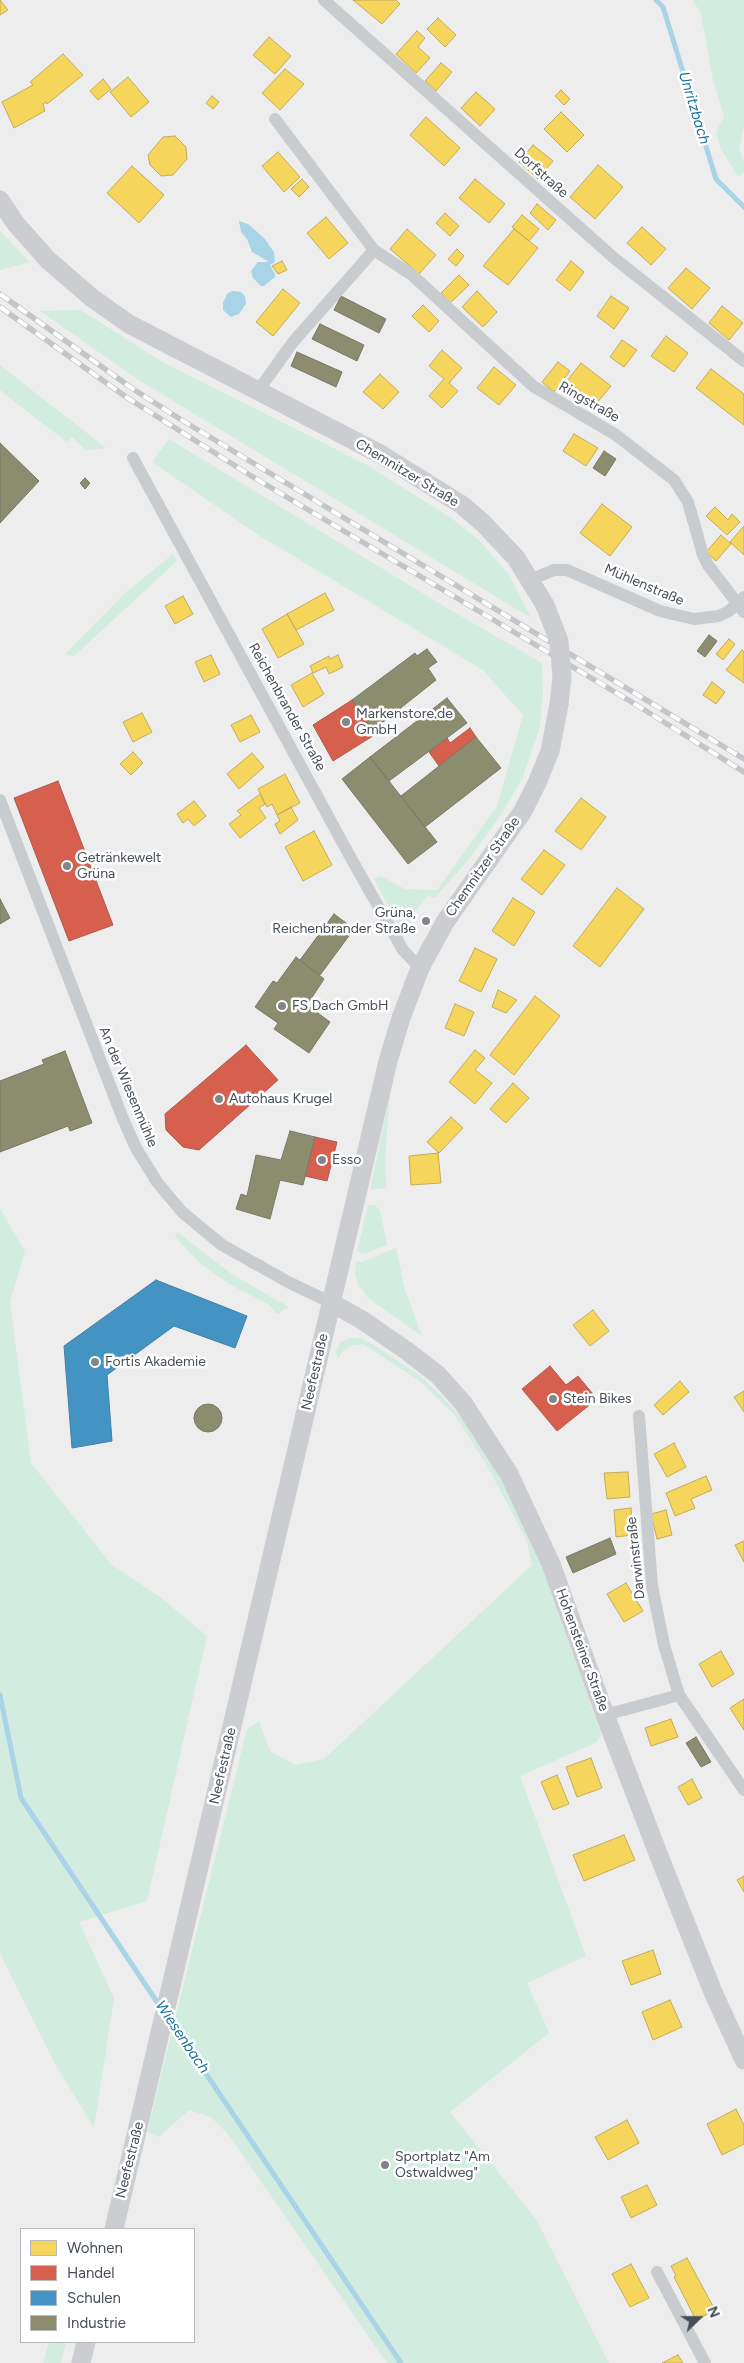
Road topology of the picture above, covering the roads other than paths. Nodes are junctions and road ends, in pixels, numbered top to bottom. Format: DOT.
graph roads {
  1 [pos="324,0"];
  2 [pos="275,119"];
  3 [pos="0,200"];
  4 [pos="374,250"];
  5 [pos="744,361"];
  6 [pos="258,391"];
  7 [pos="133,458"];
  8 [pos="530,580"];
  9 [pos="742,605"];
  10 [pos="0,800"];
  11 [pos="420,968"];
  12 [pos="332,1303"];
  13 [pos="639,1416"];
  14 [pos="679,1695"];
  15 [pos="605,1716"];
  16 [pos="744,1790"];
  17 [pos="744,2060"];
  18 [pos="114,2228"];
  19 [pos="657,2272"];
  20 [pos="86,2343"];
  21 [pos="81,2363"];
  22 [pos="704,2363"];
  1 -- 5 [label="street, Dorfstraße"];
  2 -- 4 [label="street, Ringstraße"];
  3 -- 6 [label="main road, Chemnitzer Straße"];
  4 -- 6 [label="street"];
  4 -- 9 [label="street, Ringstraße"];
  6 -- 8 [label="main road, Chemnitzer Straße"];
  7 -- 11 [label="street, Reichenbrander Straße"];
  8 -- 9 [label="street, Mühlenstraße"];
  8 -- 11 [label="main road, Chemnitzer Straße, bridge"];
  10 -- 12 [label="street, An der Wiesenmühle"];
  11 -- 12 [label="main road, Chemnitzer Straße"];
  12 -- 15 [label="main road, Hohensteiner Straße"];
  12 -- 18 [label="main road, Neefestraße"];
  13 -- 14 [label="street, Darwinstraße"];
  14 -- 15 [label="street"];
  14 -- 16 [label="street, Darwinstraße"];
  15 -- 17 [label="main road, Hohensteiner Straße"];
  19 -- 22 [label="street"];
  20 -- 21 [label="main road"];
}
